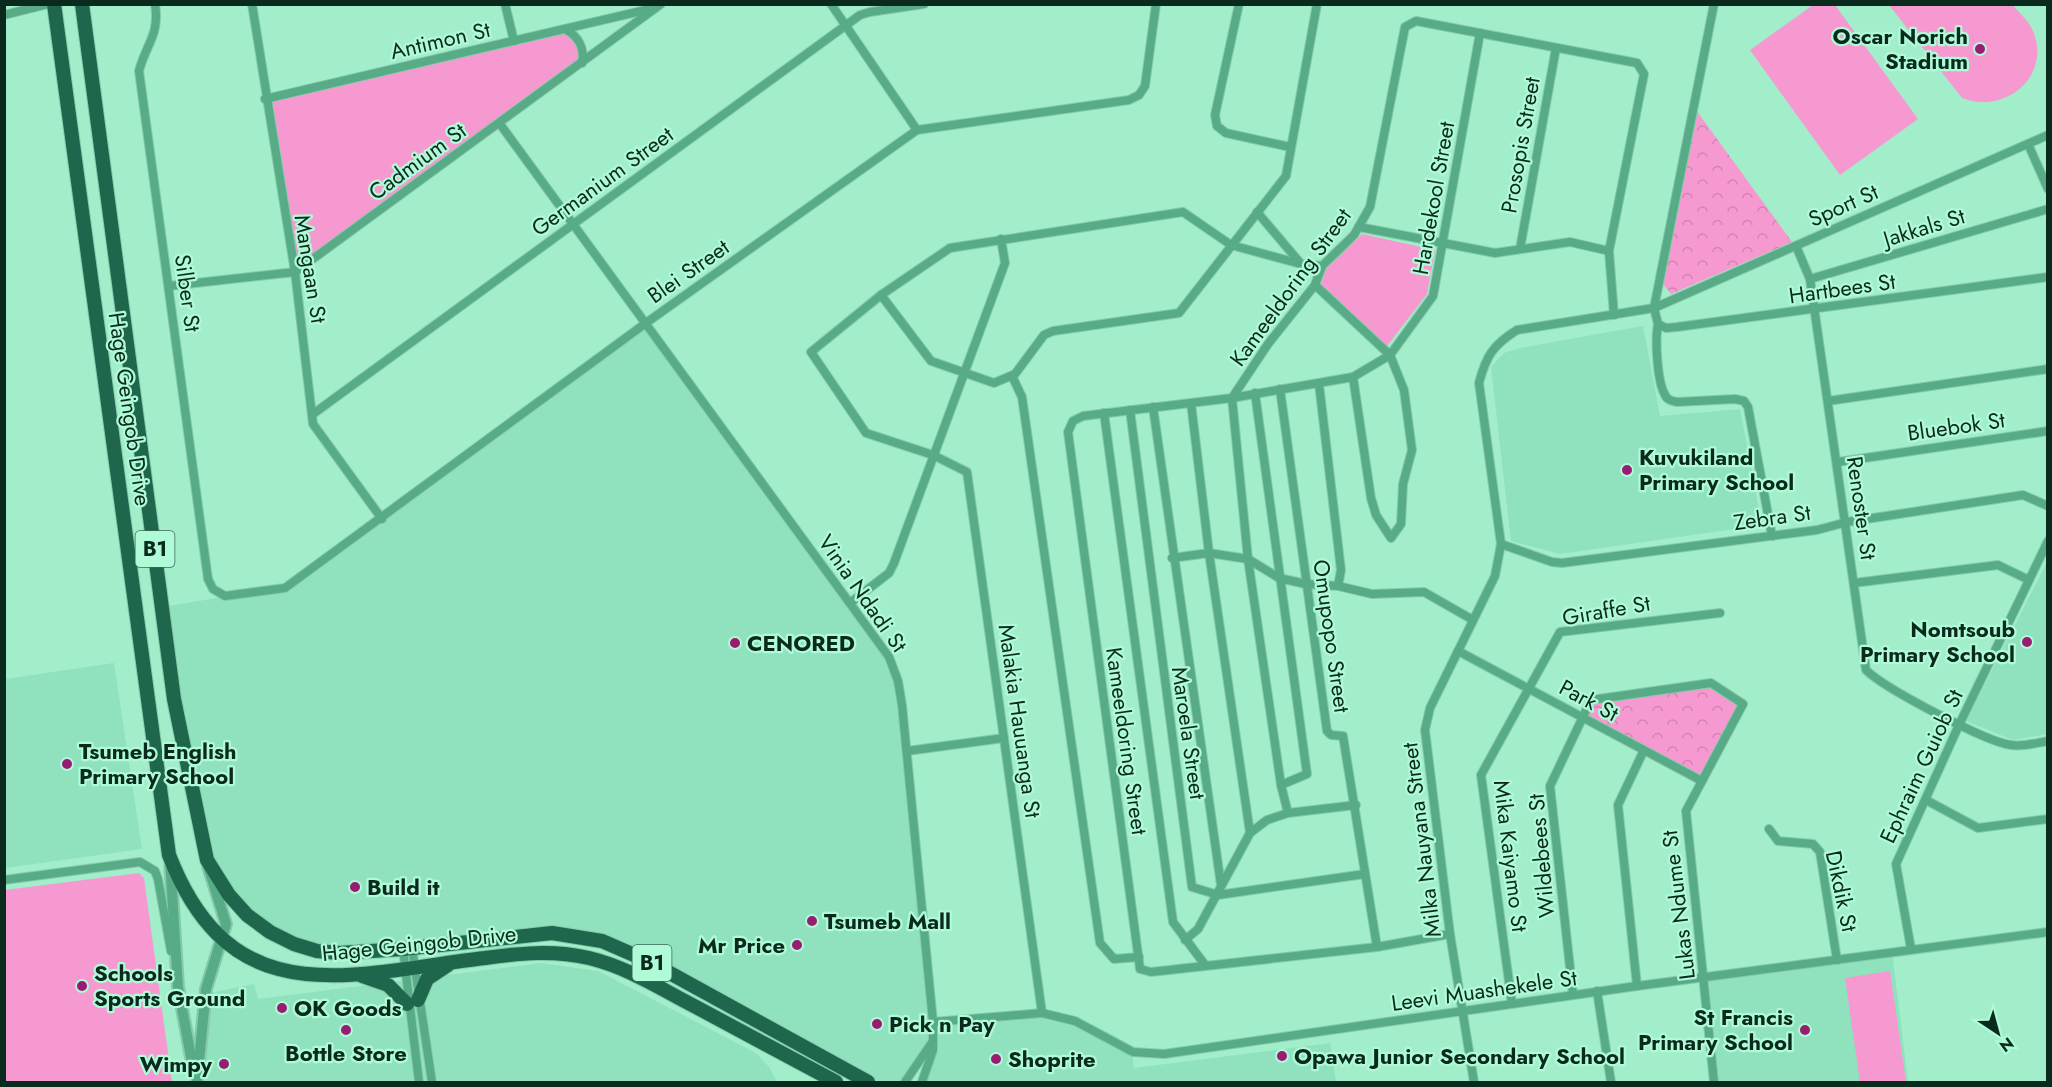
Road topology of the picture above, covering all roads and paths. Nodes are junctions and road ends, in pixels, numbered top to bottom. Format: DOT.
graph roads {
  1 [pos="48,4"];
  2 [pos="54,4"];
  3 [pos="82,4"];
  4 [pos="155,4"];
  5 [pos="252,4"];
  6 [pos="505,4"];
  7 [pos="831,4"];
  8 [pos="924,4"];
  9 [pos="1156,4"];
  10 [pos="1239,4"];
  11 [pos="1317,4"];
  12 [pos="1714,4"];
  13 [pos="660,6"];
  14 [pos="4,15"];
  15 [pos="846,26"];
  16 [pos="565,29"];
  17 [pos="1480,33"];
  18 [pos="514,41"];
  19 [pos="1556,48"];
  20 [pos="582,63"];
  21 [pos="265,99"];
  22 [pos="500,124"];
  23 [pos="917,130"];
  24 [pos="2048,135"];
  25 [pos="2028,144"];
  26 [pos="1290,147"];
  27 [pos="2048,189"];
  28 [pos="2048,209"];
  29 [pos="1257,212"];
  30 [pos="573,224"];
  31 [pos="1359,227"];
  32 [pos="1001,239"];
  33 [pos="1442,243"];
  34 [pos="1231,245"];
  35 [pos="1796,246"];
  36 [pos="1520,249"];
  37 [pos="1609,251"];
  38 [pos="1301,264"];
  39 [pos="1322,266"];
  40 [pos="295,272"];
  41 [pos="2048,278"];
  42 [pos="1810,279"];
  43 [pos="1315,285"];
  44 [pos="170,286"];
  45 [pos="881,295"];
  46 [pos="1654,308"];
  47 [pos="1815,310"];
  48 [pos="1614,315"];
  49 [pos="646,323"];
  50 [pos="1658,324"];
  51 [pos="1390,356"];
  52 [pos="2048,369"];
  53 [pos="963,373"];
  54 [pos="1012,376"];
  55 [pos="1353,377"];
  56 [pos="1318,384"];
  57 [pos="1280,389"];
  58 [pos="1256,393"];
  59 [pos="1232,398"];
  60 [pos="1828,401"];
  61 [pos="1191,403"];
  62 [pos="1153,407"];
  63 [pos="1130,410"];
  64 [pos="1104,413"];
  65 [pos="313,414"];
  66 [pos="2048,431"];
  67 [pos="933,455"];
  68 [pos="1838,462"];
  69 [pos="2048,506"];
  70 [pos="382,519"];
  71 [pos="1847,522"];
  72 [pos="1772,536"];
  73 [pos="2047,541"];
  74 [pos="1501,544"];
  75 [pos="1209,553"];
  76 [pos="1172,558"];
  77 [pos="1248,559"];
  78 [pos="1279,578"];
  79 [pos="2030,580"];
  80 [pos="1854,583"];
  81 [pos="1306,584"];
  82 [pos="1338,586"];
  83 [pos="213,589"];
  84 [pos="850,603"];
  85 [pos="1720,614"];
  86 [pos="1473,620"];
  87 [pos="1458,651"];
  88 [pos="1529,688"];
  89 [pos="1742,702"];
  90 [pos="1582,717"];
  91 [pos="1959,725"];
  92 [pos="1004,738"];
  93 [pos="2048,741"];
  94 [pos="1644,750"];
  95 [pos="907,751"];
  96 [pos="1702,780"];
  97 [pos="1281,785"];
  98 [pos="1926,800"];
  99 [pos="1356,805"];
  100 [pos="1288,813"];
  101 [pos="2048,819"];
  102 [pos="1769,829"];
  103 [pos="1250,833"];
  104 [pos="169,855"];
  105 [pos="207,860"];
  106 [pos="1365,874"];
  107 [pos="4,880"];
  108 [pos="1221,885"];
  109 [pos="1218,895"];
  110 [pos="2047,932"];
  111 [pos="1450,934"];
  112 [pos="223,939"];
  113 [pos="1185,939"];
  114 [pos="1377,947"];
  115 [pos="407,948"];
  116 [pos="1911,950"];
  117 [pos="1139,957"];
  118 [pos="1837,960"];
  119 [pos="455,961"];
  120 [pos="1205,965"];
  121 [pos="409,967"];
  122 [pos="355,975"];
  123 [pos="1705,977"];
  124 [pos="1637,986"];
  125 [pos="178,987"];
  126 [pos="1597,992"];
  127 [pos="1573,995"];
  128 [pos="413,1002"];
  129 [pos="1512,1004"];
  130 [pos="1461,1012"];
  131 [pos="1042,1013"];
  132 [pos="933,1022"];
  133 [pos="934,1040"];
  134 [pos="196,1083"];
  135 [pos="419,1083"];
  136 [pos="432,1083"];
  137 [pos="836,1083"];
  138 [pos="868,1083"];
  139 [pos="905,1083"];
  140 [pos="922,1083"];
  141 [pos="1474,1083"];
  142 [pos="1611,1083"];
  143 [pos="1714,1083"];
  1 -- 14 [label="street"];
  2 -- 104 [label="highway, Hage Geingob Drive / B1"];
  3 -- 105 [label="highway, Hage Geingob Drive / B1"];
  4 -- 44 [label="street, Silber St"];
  5 -- 21 [label="street, Mangaan St"];
  6 -- 18 [label="street"];
  7 -- 15 [label="street"];
  8 -- 15 [label="street, Germanium Street"];
  9 -- 23 [label="street, Blei Street"];
  10 -- 26 [label="street"];
  11 -- 26 [label="street"];
  12 -- 46 [label="street"];
  13 -- 16 [label="street, Antimon St"];
  13 -- 20 [label="street, Cadmium St"];
  15 -- 23 [label="street"];
  15 -- 30 [label="street, Germanium Street"];
  16 -- 18 [label="street, Antimon St"];
  16 -- 20 [label="street"];
  17 -- 19 [label="street, Kameeldoring Street"];
  17 -- 31 [label="street, Kameeldoring Street"];
  17 -- 33 [label="street, Hardekool Street"];
  18 -- 21 [label="street, Antimon St"];
  19 -- 36 [label="street, Prosopis Street"];
  19 -- 37 [label="street, Kameeldoring Street"];
  20 -- 22 [label="street, Cadmium St"];
  21 -- 40 [label="street, Mangaan St"];
  22 -- 30 [label="street, Vinia Ndadi St"];
  22 -- 40 [label="street, Cadmium St"];
  23 -- 49 [label="street, Blei Street"];
  24 -- 25 [label="street, Sport St"];
  25 -- 27 [label="street"];
  25 -- 35 [label="street, Sport St"];
  26 -- 29 [label="street"];
  28 -- 42 [label="street, Jakkals St"];
  29 -- 34 [label="street"];
  29 -- 38 [label="street"];
  30 -- 49 [label="street, Vinia Ndadi St"];
  30 -- 65 [label="street, Germanium Street"];
  31 -- 33 [label="street"];
  31 -- 39 [label="street, Kameeldoring Street"];
  32 -- 34 [label="street"];
  32 -- 45 [label="street"];
  32 -- 53 [label="street"];
  33 -- 36 [label="street"];
  33 -- 51 [label="street, Hardekool Street"];
  34 -- 38 [label="street"];
  34 -- 54 [label="street"];
  35 -- 42 [label="street, Renoster St"];
  35 -- 46 [label="street, Sport St"];
  36 -- 37 [label="street"];
  37 -- 48 [label="street, Kameeldoring Street"];
  38 -- 39 [label="street"];
  39 -- 43 [label="street, Kameeldoring Street"];
  40 -- 44 [label="street, Cadmium St"];
  40 -- 65 [label="street, Mangaan St"];
  41 -- 47 [label="street, Hartbees St"];
  42 -- 47 [label="street, Renoster St"];
  43 -- 51 [label="street"];
  43 -- 59 [label="street, Kameeldoring Street"];
  44 -- 83 [label="street, Silber St"];
  45 -- 53 [label="street"];
  45 -- 67 [label="street"];
  46 -- 48 [label="street, Milka Nauyana Street"];
  46 -- 50 [label="street"];
  47 -- 50 [label="street, Hartbees St"];
  47 -- 60 [label="street, Renoster St"];
  48 -- 74 [label="street, Milka Nauyana Street"];
  49 -- 70 [label="street, Blei Street"];
  49 -- 84 [label="street, Vinia Ndadi St"];
  50 -- 72 [label="street"];
  51 -- 55 [label="street"];
  51 -- 55 [label="street"];
  52 -- 60 [label="street"];
  53 -- 54 [label="street"];
  53 -- 67 [label="street"];
  54 -- 117 [label="street"];
  55 -- 56 [label="street"];
  56 -- 57 [label="street"];
  56 -- 82 [label="street"];
  57 -- 58 [label="street"];
  57 -- 81 [label="street, Omupopo Street"];
  58 -- 59 [label="street"];
  58 -- 78 [label="street"];
  59 -- 61 [label="street, Kameeldoring Street"];
  59 -- 77 [label="street"];
  60 -- 68 [label="street, Renoster St"];
  61 -- 62 [label="street, Kameeldoring Street"];
  61 -- 75 [label="street"];
  62 -- 63 [label="street, Kameeldoring Street"];
  62 -- 76 [label="street"];
  63 -- 64 [label="street, Kameeldoring Street"];
  63 -- 109 [label="street, Maroela Street"];
  64 -- 113 [label="street"];
  64 -- 117 [label="street, Kameeldoring Street"];
  65 -- 70 [label="street, Mangaan St"];
  66 -- 68 [label="street, Bluebok St"];
  67 -- 84 [label="street"];
  67 -- 92 [label="street, Malakia Hauuanga St"];
  68 -- 71 [label="street, Renoster St"];
  69 -- 71 [label="street, Zebra St"];
  70 -- 83 [label="street, Blei Street"];
  71 -- 72 [label="street, Zebra St"];
  71 -- 80 [label="street, Renoster St"];
  72 -- 74 [label="street, Zebra St"];
  73 -- 79 [label="street, Ephraim Guiob St"];
  74 -- 86 [label="street, Milka Nauyana Street"];
  75 -- 76 [label="street"];
  75 -- 77 [label="street"];
  75 -- 103 [label="street"];
  76 -- 108 [label="street"];
  77 -- 78 [label="street"];
  77 -- 97 [label="street"];
  78 -- 81 [label="street"];
  78 -- 97 [label="street"];
  79 -- 80 [label="street"];
  79 -- 91 [label="street, Ephraim Guiob St"];
  80 -- 91 [label="street, Renoster St"];
  81 -- 82 [label="street"];
  81 -- 99 [label="street, Omupopo Street"];
  82 -- 86 [label="street"];
  84 -- 95 [label="street, Vinia Ndadi St"];
  85 -- 88 [label="street, Giraffe St"];
  86 -- 87 [label="street, Milka Nauyana Street"];
  87 -- 88 [label="street, Park St"];
  87 -- 111 [label="street, Milka Nauyana Street"];
  88 -- 90 [label="street, Park St"];
  88 -- 129 [label="street, Mika Kaiyamo St"];
  89 -- 90 [label="street, Wildebees St"];
  89 -- 96 [label="street, Lukas Ndume St"];
  90 -- 94 [label="street, Park St"];
  90 -- 127 [label="street, Wildebees St"];
  91 -- 93 [label="street"];
  91 -- 98 [label="street, Ephraim Guiob St"];
  92 -- 95 [label="street"];
  92 -- 131 [label="street, Malakia Hauuanga St"];
  94 -- 96 [label="street, Park St"];
  94 -- 124 [label="street"];
  95 -- 132 [label="street, Vinia Ndadi St"];
  96 -- 123 [label="street, Lukas Ndume St"];
  97 -- 100 [label="street"];
  98 -- 101 [label="street"];
  98 -- 116 [label="street, Ephraim Guiob St"];
  99 -- 100 [label="street"];
  99 -- 106 [label="street, Omupopo Street"];
  100 -- 103 [label="street"];
  102 -- 118 [label="street, Dikdik St"];
  103 -- 108 [label="street"];
  104 -- 112 [label="highway, Hage Geingob Drive / B1"];
  104 -- 125 [label="street"];
  105 -- 112 [label="street"];
  105 -- 115 [label="highway, Hage Geingob Drive / B1"];
  106 -- 109 [label="street"];
  106 -- 114 [label="street, Omupopo Street"];
  107 -- 125 [label="street"];
  108 -- 109 [label="street"];
  109 -- 113 [label="street"];
  110 -- 116 [label="street, Leevi Muashekele St"];
  111 -- 114 [label="street"];
  111 -- 130 [label="street, Milka Nauyana Street"];
  112 -- 122 [label="highway, Hage Geingob Drive / B1"];
  112 -- 134 [label="street"];
  113 -- 120 [label="street"];
  114 -- 120 [label="street"];
  115 -- 121 [label="street"];
  115 -- 138 [label="highway, Hage Geingob Drive / B1"];
  116 -- 118 [label="street, Leevi Muashekele St"];
  117 -- 120 [label="street"];
  118 -- 123 [label="street, Leevi Muashekele St"];
  119 -- 121 [label="highway, Hage Geingob Drive / B1"];
  119 -- 128 [label="highway"];
  119 -- 137 [label="highway, Hage Geingob Drive / B1"];
  121 -- 122 [label="highway, Hage Geingob Drive / B1"];
  121 -- 128 [label="street"];
  122 -- 128 [label="highway"];
  123 -- 124 [label="street, Leevi Muashekele St"];
  123 -- 143 [label="street, Lukas Ndume St"];
  124 -- 126 [label="street, Leevi Muashekele St"];
  125 -- 134 [label="street"];
  126 -- 127 [label="street, Leevi Muashekele St"];
  126 -- 142 [label="street"];
  127 -- 129 [label="street, Leevi Muashekele St"];
  128 -- 135 [label="street"];
  128 -- 136 [label="street"];
  129 -- 130 [label="street, Leevi Muashekele St"];
  130 -- 131 [label="street, Leevi Muashekele St"];
  130 -- 141 [label="street, Milka Nauyana Street"];
  131 -- 132 [label="street, Leevi Muashekele St"];
  132 -- 133 [label="street, Vinia Ndadi St"];
  133 -- 139 [label="street"];
  133 -- 140 [label="street, Vinia Ndadi St"];
}
